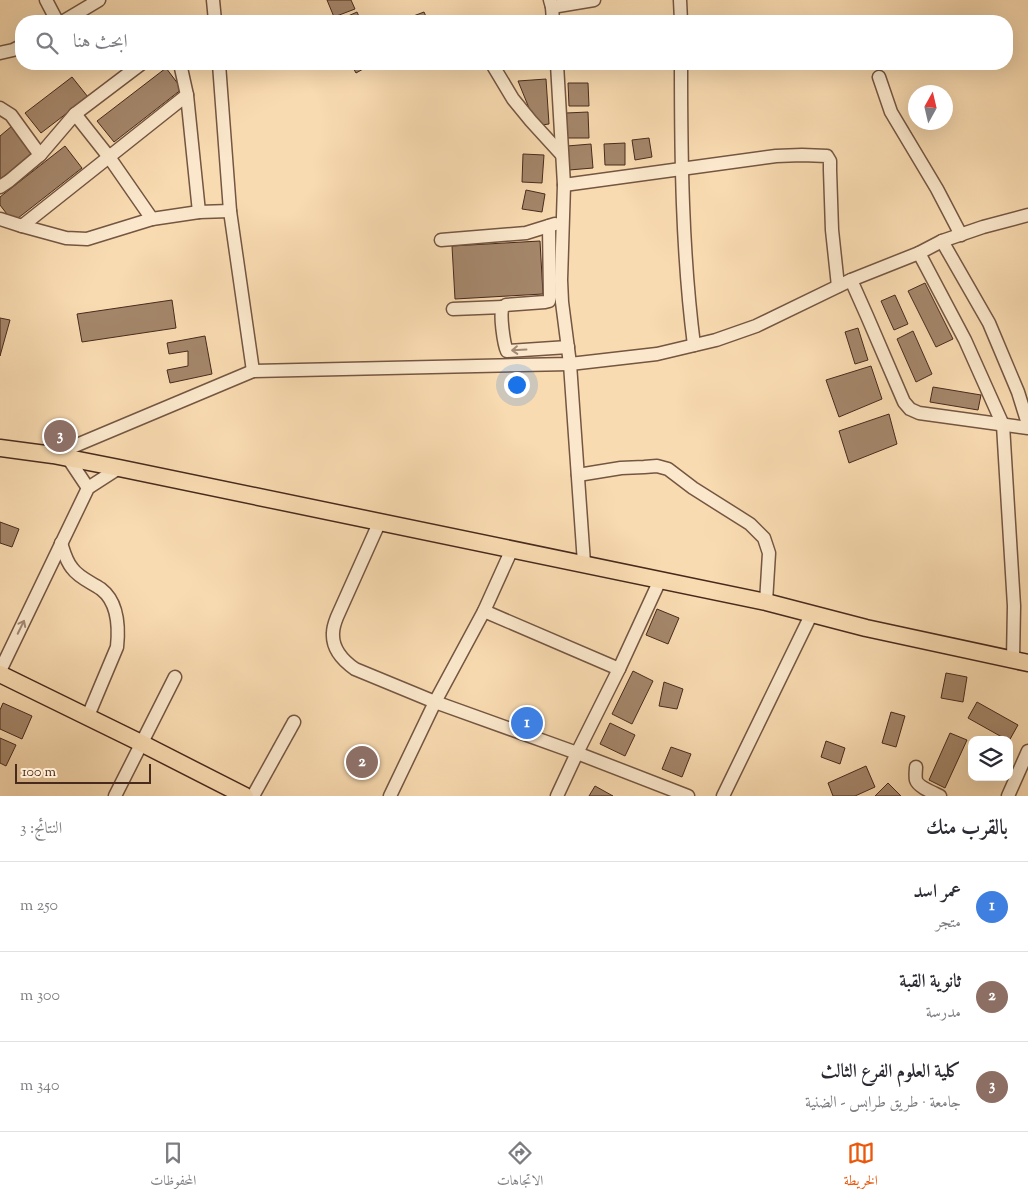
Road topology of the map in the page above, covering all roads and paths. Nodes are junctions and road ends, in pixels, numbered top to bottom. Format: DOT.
graph roads {
  1 [pos="46,0"];
  2 [pos="99,0"];
  3 [pos="212,0"];
  4 [pos="594,0"];
  5 [pos="680,0"];
  6 [pos="551,3"];
  7 [pos="54,15"];
  8 [pos="74,15"];
  9 [pos="214,15"];
  10 [pos="681,15"];
  11 [pos="15,49"];
  12 [pos="0,53"];
  13 [pos="133,70"];
  14 [pos="181,70"];
  15 [pos="219,70"];
  16 [pos="496,70"];
  17 [pos="557,70"];
  18 [pos="681,70"];
  19 [pos="879,77"];
  20 [pos="187,95"];
  21 [pos="0,108"];
  22 [pos="75,114"];
  23 [pos="40,154"];
  24 [pos="562,154"];
  25 [pos="109,157"];
  26 [pos="682,170"];
  27 [pos="564,186"];
  28 [pos="0,187"];
  29 [pos="199,212"];
  30 [pos="230,212"];
  31 [pos="1028,215"];
  32 [pos="0,218"];
  33 [pos="152,219"];
  34 [pos="562,222"];
  35 [pos="22,226"];
  36 [pos="549,226"];
  37 [pos="961,235"];
  38 [pos="441,240"];
  39 [pos="942,241"];
  40 [pos="919,253"];
  41 [pos="851,280"];
  42 [pos="838,286"];
  43 [pos="503,306"];
  44 [pos="453,309"];
  45 [pos="694,344"];
  46 [pos="568,347"];
  47 [pos="570,364"];
  48 [pos="253,371"];
  49 [pos="1003,425"];
  50 [pos="1028,426"];
  51 [pos="0,448"];
  52 [pos="60,456"];
  53 [pos="119,468"];
  54 [pos="578,475"];
  55 [pos="88,488"];
  56 [pos="380,521"];
  57 [pos="61,543"];
  58 [pos="512,549"];
  59 [pos="584,563"];
  60 [pos="660,580"];
  61 [pos="766,602"];
  62 [pos="484,611"];
  63 [pos="812,613"];
  64 [pos="1020,661"];
  65 [pos="619,669"];
  66 [pos="0,673"];
  67 [pos="175,677"];
  68 [pos="436,702"];
  69 [pos="88,716"];
  70 [pos="294,722"];
  71 [pos="142,743"];
  72 [pos="1028,751"];
  73 [pos="577,753"];
  74 [pos="916,767"];
  75 [pos="681,795"];
  76 [pos="115,796"];
  77 [pos="245,796"];
  78 [pos="253,796"];
  79 [pos="390,796"];
  80 [pos="557,796"];
  81 [pos="722,796"];
  82 [pos="940,796"];
  83 [pos="1008,796"];
  1 -- 7 [label="street"];
  2 -- 8 [label="street"];
  3 -- 9 [label="street"];
  4 -- 6 [label="street"];
  5 -- 10 [label="street"];
  11 -- 12 [label="street"];
  13 -- 22 [label="street"];
  14 -- 20 [label="street"];
  15 -- 30 [label="street"];
  16 -- 24 [label="street"];
  17 -- 24 [label="street"];
  18 -- 26 [label="street"];
  19 -- 37 [label="street"];
  20 -- 25 [label="street"];
  20 -- 29 [label="street"];
  21 -- 23 [label="street"];
  22 -- 23 [label="street"];
  22 -- 25 [label="street"];
  23 -- 28 [label="street"];
  24 -- 27 [label="street"];
  25 -- 33 [label="street"];
  25 -- 35 [label="street"];
  26 -- 27 [label="street"];
  26 -- 42 [label="street"];
  26 -- 45 [label="street"];
  27 -- 34 [label="street"];
  29 -- 30 [label="street"];
  29 -- 33 [label="street"];
  30 -- 48 [label="street"];
  31 -- 37 [label="street"];
  32 -- 35 [label="street"];
  33 -- 35 [label="street"];
  34 -- 36 [label="street"];
  34 -- 46 [label="street"];
  36 -- 38 [label="street"];
  36 -- 43 [label="street"];
  37 -- 39 [label="street"];
  39 -- 40 [label="street"];
  39 -- 50 [label="street"];
  40 -- 41 [label="street"];
  40 -- 49 [label="street"];
  41 -- 42 [label="street"];
  41 -- 49 [label="street"];
  42 -- 45 [label="street"];
  43 -- 44 [label="street"];
  46 -- 43 [label="street, one-way"];
  45 -- 47 [label="street"];
  46 -- 47 [label="street"];
  47 -- 48 [label="street"];
  47 -- 54 [label="street"];
  48 -- 52 [label="street"];
  49 -- 50 [label="street"];
  49 -- 64 [label="street"];
  51 -- 52 [label="main road"];
  52 -- 53 [label="main road"];
  52 -- 55 [label="street"];
  53 -- 55 [label="street"];
  53 -- 56 [label="main road"];
  54 -- 59 [label="street"];
  54 -- 61 [label="street"];
  55 -- 57 [label="street"];
  56 -- 58 [label="main road"];
  56 -- 68 [label="street"];
  66 -- 57 [label="street, one-way"];
  57 -- 69 [label="street"];
  58 -- 59 [label="main road"];
  58 -- 62 [label="street"];
  59 -- 60 [label="main road"];
  60 -- 61 [label="main road"];
  60 -- 65 [label="street"];
  61 -- 63 [label="main road"];
  62 -- 65 [label="street"];
  62 -- 68 [label="street"];
  63 -- 64 [label="main road"];
  63 -- 81 [label="street"];
  65 -- 73 [label="street"];
  66 -- 69 [label="main road"];
  67 -- 71 [label="street"];
  68 -- 73 [label="street"];
  68 -- 79 [label="street"];
  69 -- 71 [label="main road"];
  70 -- 78 [label="street"];
  71 -- 76 [label="street"];
  71 -- 77 [label="main road"];
  72 -- 83 [label="street"];
  73 -- 75 [label="street"];
  73 -- 80 [label="street"];
  74 -- 82 [label="street"];
}
